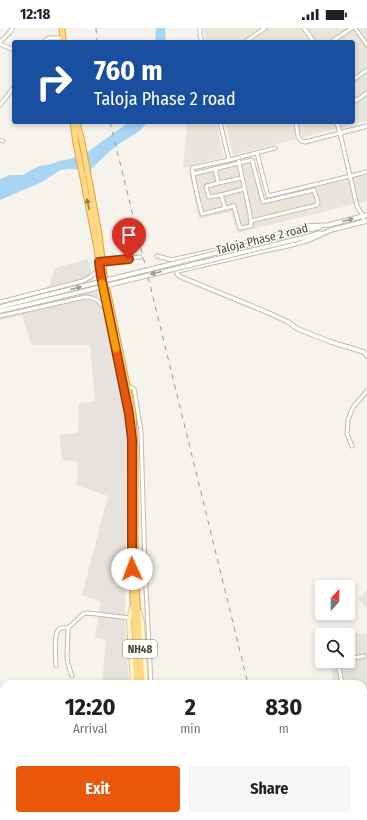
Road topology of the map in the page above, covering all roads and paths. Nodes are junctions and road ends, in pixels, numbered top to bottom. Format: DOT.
graph roads {
  1 [pos="12,28"];
  2 [pos="59,28"];
  3 [pos="62,28"];
  4 [pos="200,28"];
  5 [pos="256,28"];
  6 [pos="265,28"];
  7 [pos="304,28"];
  8 [pos="354,28"];
  9 [pos="258,32"];
  10 [pos="46,40"];
  11 [pos="62,40"];
  12 [pos="201,40"];
  13 [pos="248,40"];
  14 [pos="313,40"];
  15 [pos="334,40"];
  16 [pos="0,43"];
  17 [pos="367,45"];
  18 [pos="12,49"];
  19 [pos="367,70"];
  20 [pos="355,79"];
  21 [pos="12,90"];
  22 [pos="367,93"];
  23 [pos="355,100"];
  24 [pos="0,105"];
  25 [pos="73,124"];
  26 [pos="78,124"];
  27 [pos="220,124"];
  28 [pos="296,124"];
  29 [pos="338,124"];
  30 [pos="367,126"];
  31 [pos="340,133"];
  32 [pos="275,148"];
  33 [pos="257,153"];
  34 [pos="238,158"];
  35 [pos="229,160"];
  36 [pos="239,163"];
  37 [pos="215,168"];
  38 [pos="367,172"];
  39 [pos="193,174"];
  40 [pos="350,176"];
  41 [pos="242,178"];
  42 [pos="218,183"];
  43 [pos="303,187"];
  44 [pos="244,189"];
  45 [pos="304,192"];
  46 [pos="280,193"];
  47 [pos="221,195"];
  48 [pos="282,198"];
  49 [pos="225,208"];
  50 [pos="365,215"];
  51 [pos="251,221"];
  52 [pos="366,222"];
  53 [pos="329,224"];
  54 [pos="331,230"];
  55 [pos="157,256"];
  56 [pos="140,257"];
  57 [pos="172,260"];
  58 [pos="101,262"];
  59 [pos="100,269"];
  60 [pos="177,271"];
  61 [pos="0,302"];
  62 [pos="0,307"];
  63 [pos="0,312"];
  64 [pos="0,316"];
  65 [pos="109,317"];
  66 [pos="367,356"];
  67 [pos="128,386"];
  68 [pos="367,391"];
  69 [pos="352,446"];
  70 [pos="135,603"];
  71 [pos="134,616"];
  72 [pos="68,628"];
  73 [pos="364,656"];
  74 [pos="355,658"];
  75 [pos="56,666"];
  76 [pos="339,668"];
  77 [pos="72,676"];
  78 [pos="133,680"];
  79 [pos="137,680"];
  80 [pos="142,680"];
  81 [pos="146,680"];
  82 [pos="151,680"];
  83 [pos="341,680"];
  1 -- 16 [label="street"];
  2 -- 11 [label="highway"];
  3 -- 11 [label="highway"];
  4 -- 12 [label="street"];
  5 -- 9 [label="street"];
  6 -- 9 [label="street"];
  7 -- 14 [label="street"];
  8 -- 15 [label="street"];
  8 -- 17 [label="street"];
  9 -- 13 [label="street"];
  10 -- 11 [label="street"];
  16 -- 18 [label="street"];
  19 -- 20 [label="street"];
  21 -- 24 [label="street"];
  22 -- 23 [label="street"];
  58 -- 25 [label="highway, NH48, one-way"];
  26 -- 58 [label="highway, NH48"];
  27 -- 35 [label="street"];
  28 -- 31 [label="street"];
  29 -- 31 [label="street"];
  30 -- 31 [label="street"];
  31 -- 40 [label="street"];
  32 -- 33 [label="street"];
  33 -- 34 [label="street"];
  33 -- 46 [label="street"];
  34 -- 35 [label="street"];
  34 -- 36 [label="street"];
  35 -- 39 [label="street"];
  36 -- 37 [label="street"];
  36 -- 41 [label="street"];
  36 -- 48 [label="street"];
  37 -- 39 [label="street"];
  37 -- 42 [label="street"];
  38 -- 40 [label="street"];
  39 -- 49 [label="street"];
  40 -- 43 [label="street"];
  40 -- 50 [label="street"];
  41 -- 42 [label="street"];
  41 -- 44 [label="street"];
  42 -- 47 [label="street"];
  43 -- 45 [label="street"];
  43 -- 46 [label="street"];
  44 -- 47 [label="street"];
  44 -- 51 [label="street"];
  45 -- 48 [label="street"];
  45 -- 51 [label="street"];
  46 -- 48 [label="street"];
  47 -- 49 [label="street"];
  49 -- 51 [label="street"];
  50 -- 52 [label="street"];
  53 -- 50 [label="street, Taloja Phase 2 road, one-way"];
  52 -- 54 [label="street, Taloja Phase 2 road"];
  53 -- 57 [label="street, Taloja Phase 2 road"];
  62 -- 53 [label="street, one-way, bridge"];
  54 -- 60 [label="street, Taloja Phase 2 road"];
  54 -- 63 [label="street, one-way, bridge"];
  55 -- 57 [label="street, Taloja Phase 2 road"];
  56 -- 58 [label="street"];
  57 -- 60 [label="street"];
  58 -- 59 [label="highway, NH48"];
  58 -- 67 [label="highway, NH48"];
  59 -- 61 [label="street"];
  59 -- 65 [label="highway, NH48"];
  60 -- 66 [label="street"];
  64 -- 65 [label="street"];
  65 -- 70 [label="highway, NH48"];
  67 -- 70 [label="highway, NH48"];
  67 -- 82 [label="street"];
  68 -- 69 [label="street"];
  70 -- 71 [label="highway, NH48"];
  70 -- 81 [label="main road"];
  71 -- 72 [label="street"];
  71 -- 78 [label="main road"];
  71 -- 79 [label="highway, NH48"];
  71 -- 80 [label="highway, NH48"];
  72 -- 75 [label="street"];
  72 -- 77 [label="street"];
  73 -- 74 [label="street"];
  76 -- 83 [label="street"];
}
